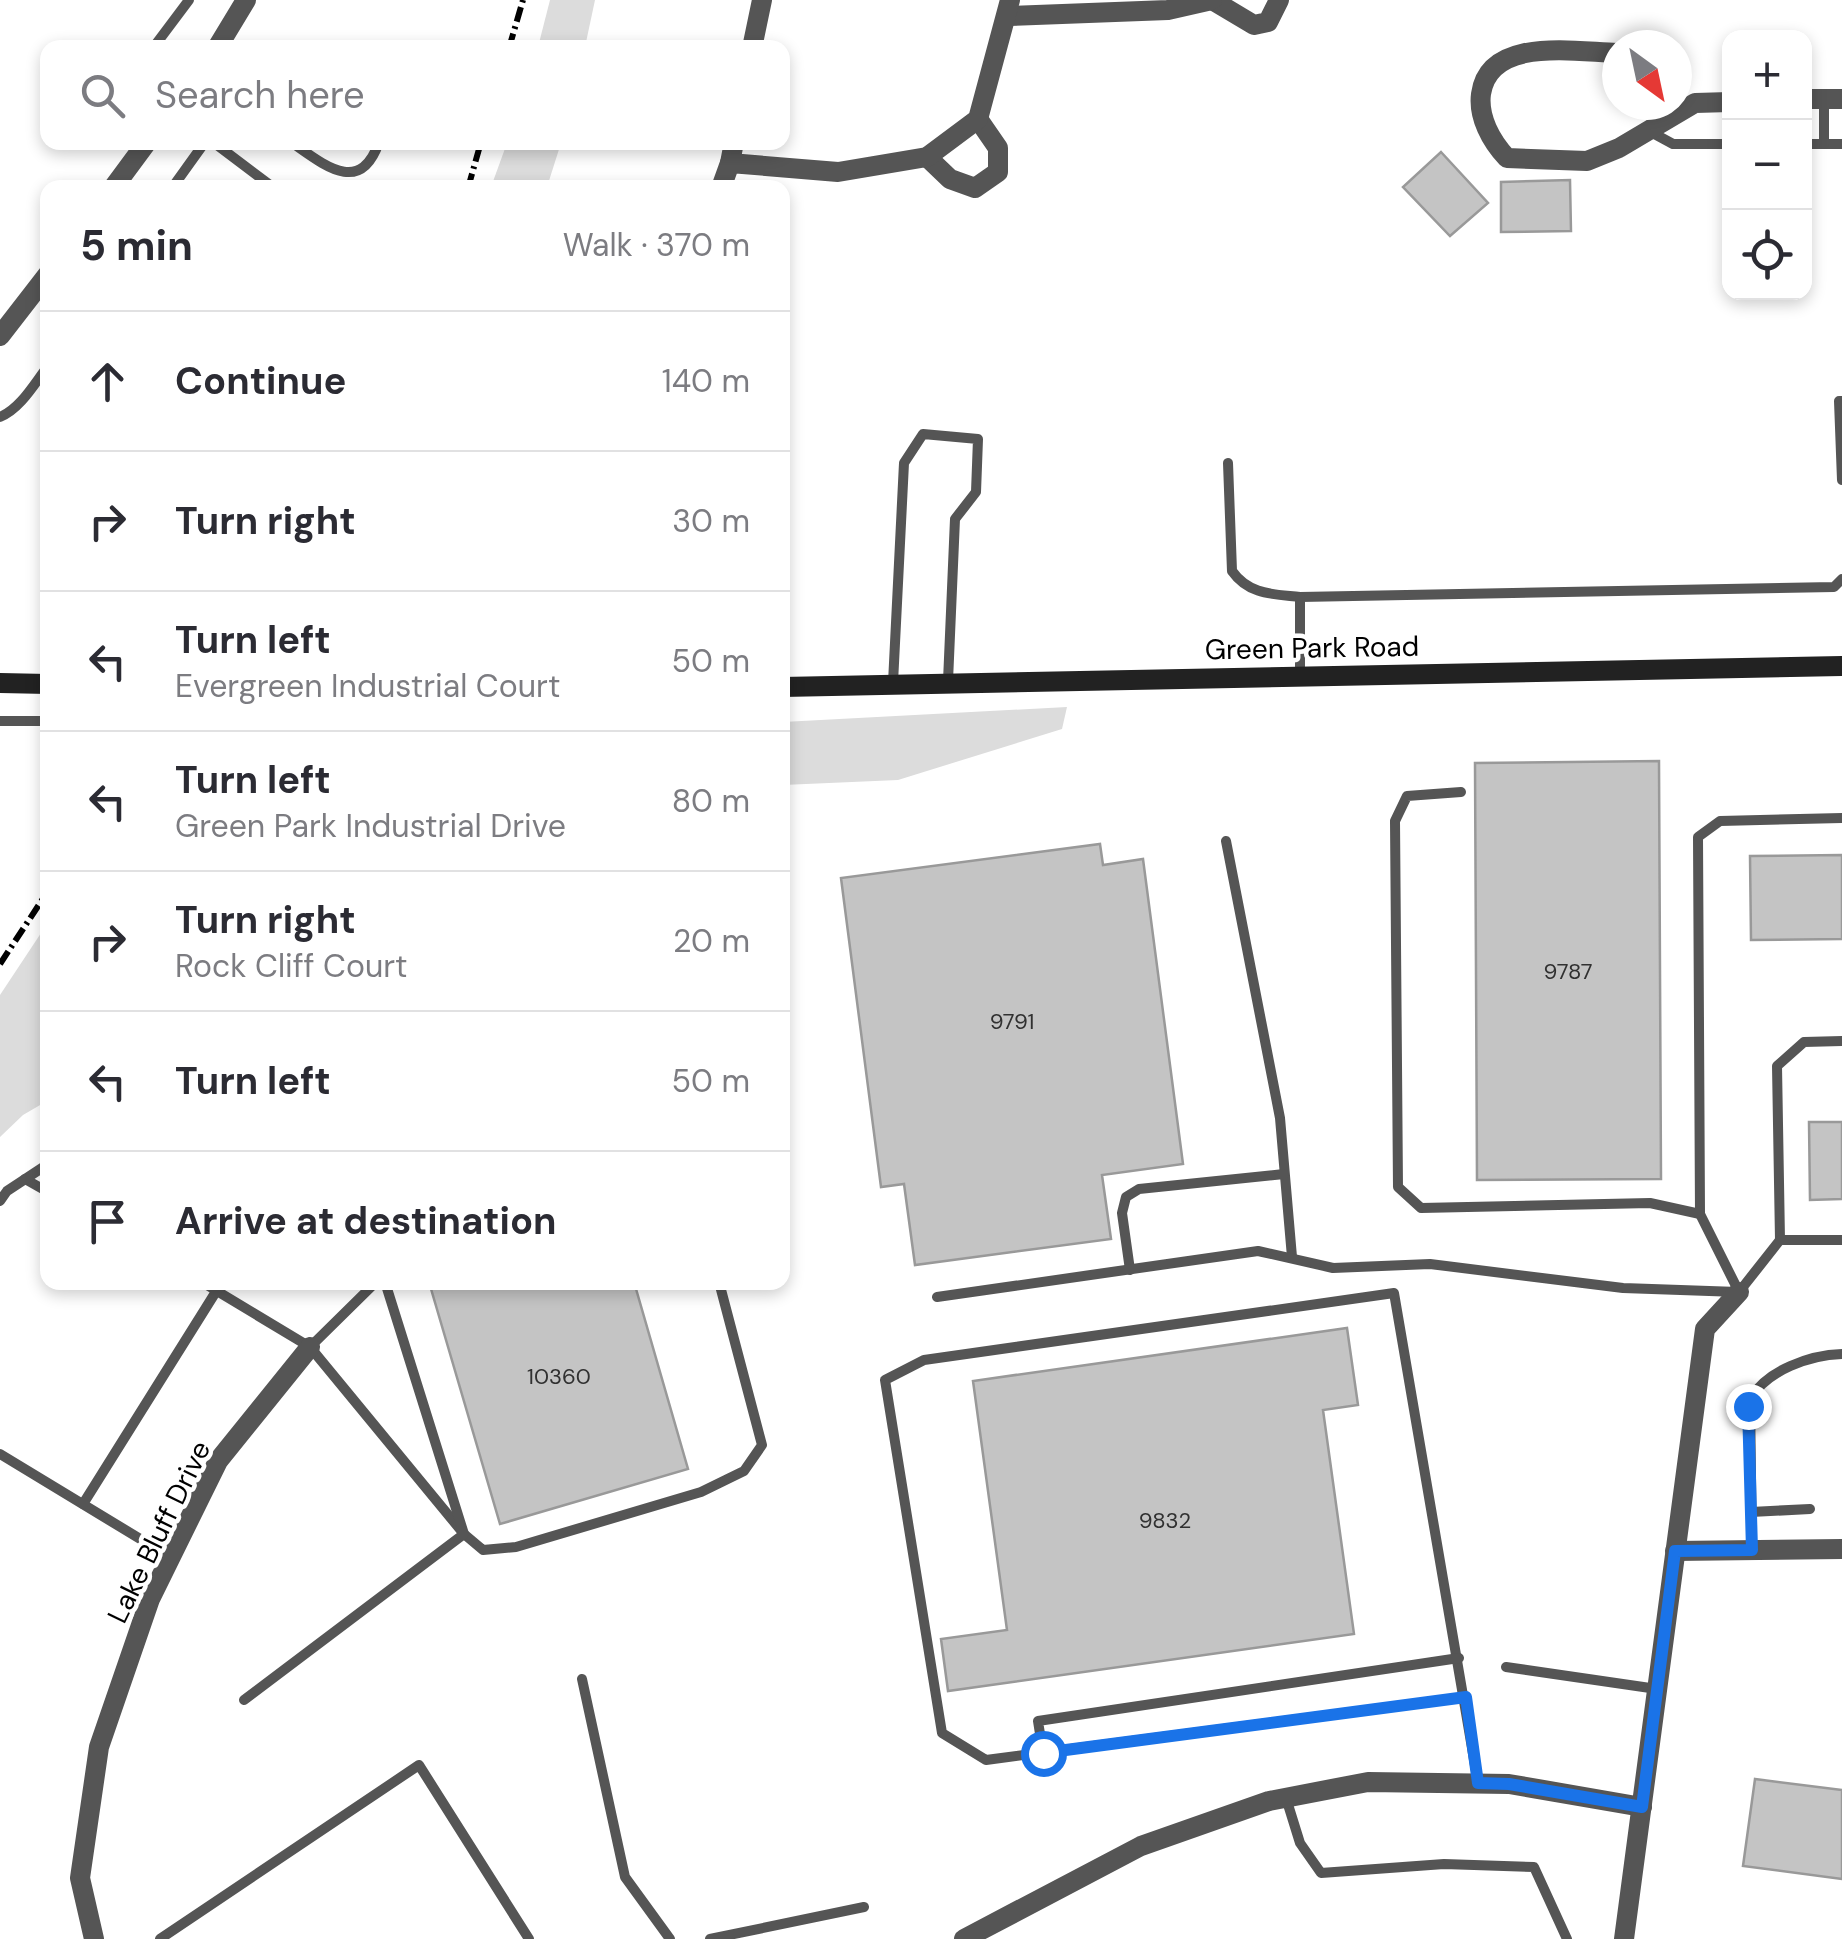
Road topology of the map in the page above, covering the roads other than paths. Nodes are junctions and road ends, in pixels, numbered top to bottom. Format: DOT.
graph roads {
  1 [pos="189,0"];
  2 [pos="246,0"];
  3 [pos="762,0"];
  4 [pos="1212,0"];
  5 [pos="1279,0"];
  6 [pos="1009,8"];
  7 [pos="159,40"];
  8 [pos="222,40"];
  9 [pos="754,40"];
  10 [pos="1602,53"];
  11 [pos="1824,99"];
  12 [pos="1692,100"];
  13 [pos="1722,102"];
  14 [pos="1696,103"];
  15 [pos="978,119"];
  16 [pos="1648,131"];
  17 [pos="1722,144"];
  18 [pos="1812,144"];
  19 [pos="1824,144"];
  20 [pos="1842,144"];
  21 [pos="141,150"];
  22 [pos="199,150"];
  23 [pos="224,150"];
  24 [pos="302,150"];
  25 [pos="376,150"];
  26 [pos="732,153"];
  27 [pos="927,157"];
  28 [pos="119,180"];
  29 [pos="178,180"];
  30 [pos="263,180"];
  31 [pos="724,180"];
  32 [pos="40,284"];
  33 [pos="0,336"];
  34 [pos="40,376"];
  35 [pos="1842,401"];
  36 [pos="0,418"];
  37 [pos="1228,463"];
  38 [pos="1842,480"];
  39 [pos="1842,579"];
  40 [pos="1300,596"];
  41 [pos="1842,666"];
  42 [pos="1300,675"];
  43 [pos="948,681"];
  44 [pos="0,682"];
  45 [pos="892,682"];
  46 [pos="40,684"];
  47 [pos="790,687"];
  48 [pos="0,720"];
  49 [pos="40,721"];
  50 [pos="1461,792"];
  51 [pos="1842,818"];
  52 [pos="1226,841"];
  53 [pos="1842,1041"];
  54 [pos="40,1169"];
  55 [pos="1284,1174"];
  56 [pos="25,1178"];
  57 [pos="40,1187"];
  58 [pos="0,1202"];
  59 [pos="1700,1214"];
  60 [pos="1780,1240"];
  61 [pos="1842,1240"];
  62 [pos="1292,1257"];
  63 [pos="1130,1270"];
  64 [pos="218,1290"];
  65 [pos="225,1290"];
  66 [pos="368,1290"];
  67 [pos="388,1290"];
  68 [pos="721,1290"];
  69 [pos="1739,1292"];
  70 [pos="937,1297"];
  71 [pos="310,1346"];
  72 [pos="1842,1354"];
  73 [pos="0,1454"];
  74 [pos="82,1504"];
  75 [pos="1810,1509"];
  76 [pos="1752,1512"];
  77 [pos="464,1534"];
  78 [pos="1752,1550"];
  79 [pos="1842,1550"];
  80 [pos="1675,1551"];
  81 [pos="171,1558"];
  82 [pos="1459,1658"];
  83 [pos="1506,1667"];
  84 [pos="582,1679"];
  85 [pos="1657,1689"];
  86 [pos="1466,1697"];
  87 [pos="244,1700"];
  88 [pos="1043,1753"];
  89 [pos="1478,1783"];
  90 [pos="1286,1798"];
  91 [pos="1642,1807"];
  92 [pos="864,1907"];
  93 [pos="94,1939"];
  94 [pos="160,1939"];
  95 [pos="529,1939"];
  96 [pos="670,1939"];
  97 [pos="710,1939"];
  98 [pos="964,1939"];
  99 [pos="1567,1939"];
  100 [pos="1624,1939"];
  1 -- 7 [label="lane"];
  2 -- 8 [label="street"];
  3 -- 9 [label="street"];
  4 -- 5 [label="street"];
  4 -- 6 [label="street"];
  6 -- 15 [label="street"];
  10 -- 16 [label="street"];
  11 -- 19 [label="lane"];
  12 -- 14 [label="street"];
  13 -- 14 [label="street"];
  14 -- 16 [label="street"];
  15 -- 27 [label="street"];
  15 -- 27 [label="street"];
  16 -- 17 [label="lane"];
  18 -- 19 [label="lane"];
  19 -- 20 [label="lane"];
  21 -- 28 [label="street"];
  22 -- 29 [label="lane"];
  23 -- 30 [label="lane"];
  24 -- 25 [label="lane"];
  26 -- 27 [label="street"];
  26 -- 31 [label="street"];
  32 -- 33 [label="street"];
  34 -- 36 [label="lane"];
  35 -- 38 [label="lane"];
  37 -- 40 [label="lane"];
  39 -- 40 [label="lane"];
  40 -- 42 [label="lane"];
  41 -- 42 [label="street, Green Park Road"];
  42 -- 43 [label="street, Green Park Road"];
  43 -- 45 [label="street, Green Park Road"];
  43 -- 45 [label="lane"];
  44 -- 46 [label="street"];
  45 -- 47 [label="street, Green Park Road"];
  48 -- 49 [label="lane"];
  50 -- 59 [label="lane"];
  51 -- 59 [label="lane"];
  52 -- 55 [label="lane"];
  53 -- 60 [label="lane"];
  54 -- 56 [label="lane"];
  55 -- 62 [label="lane"];
  55 -- 63 [label="lane"];
  56 -- 57 [label="lane"];
  56 -- 58 [label="lane"];
  59 -- 69 [label="lane"];
  60 -- 61 [label="lane"];
  60 -- 69 [label="lane"];
  62 -- 63 [label="lane"];
  62 -- 69 [label="lane"];
  63 -- 70 [label="lane"];
  64 -- 74 [label="lane"];
  65 -- 71 [label="lane"];
  66 -- 71 [label="lane"];
  67 -- 77 [label="lane"];
  68 -- 77 [label="lane"];
  69 -- 80 [label="street"];
  71 -- 77 [label="lane"];
  71 -- 81 [label="street, Lake Bluff Drive"];
  72 -- 76 [label="lane"];
  73 -- 74 [label="lane"];
  74 -- 81 [label="lane"];
  75 -- 76 [label="lane"];
  76 -- 78 [label="lane"];
  77 -- 87 [label="lane"];
  78 -- 79 [label="street"];
  78 -- 80 [label="street"];
  80 -- 85 [label="street"];
  81 -- 93 [label="street, Lake Bluff Drive"];
  82 -- 86 [label="lane"];
  82 -- 88 [label="lane"];
  82 -- 88 [label="lane"];
  83 -- 85 [label="lane"];
  84 -- 96 [label="lane"];
  85 -- 91 [label="street"];
  86 -- 88 [label="lane"];
  86 -- 89 [label="lane"];
  89 -- 90 [label="street"];
  89 -- 91 [label="street"];
  90 -- 98 [label="street"];
  90 -- 99 [label="lane"];
  91 -- 100 [label="street"];
  92 -- 97 [label="lane"];
  94 -- 95 [label="lane"];
}
